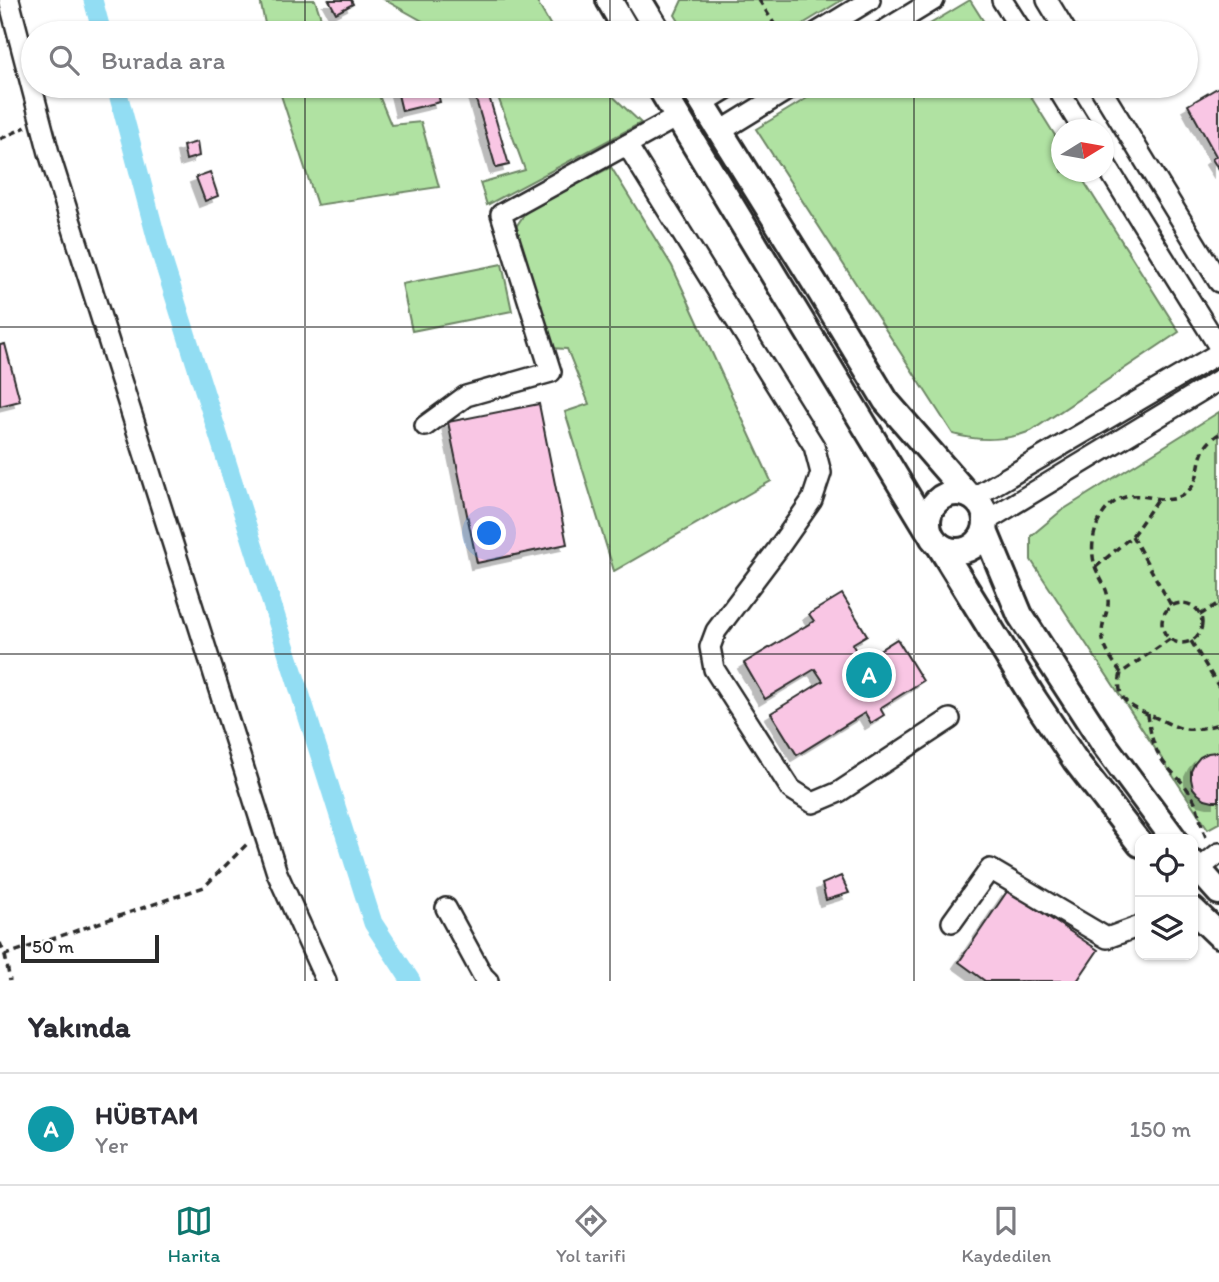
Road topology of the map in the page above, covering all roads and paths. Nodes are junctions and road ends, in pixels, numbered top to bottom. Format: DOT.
graph roads {
  1 [pos="9,0"];
  2 [pos="609,0"];
  3 [pos="639,0"];
  4 [pos="759,0"];
  5 [pos="870,0"];
  6 [pos="934,0"];
  7 [pos="1002,0"];
  8 [pos="1047,0"];
  9 [pos="621,21"];
  10 [pos="652,21"];
  11 [pos="772,21"];
  12 [pos="836,21"];
  13 [pos="900,21"];
  14 [pos="1015,21"];
  15 [pos="1060,21"];
  16 [pos="21,46"];
  17 [pos="34,98"];
  18 [pos="666,98"];
  19 [pos="700,98"];
  20 [pos="775,98"];
  21 [pos="1063,98"];
  22 [pos="1106,98"];
  23 [pos="677,117"];
  24 [pos="1076,119"];
  25 [pos="40,120"];
  26 [pos="721,131"];
  27 [pos="0,139"];
  28 [pos="627,145"];
  29 [pos="1114,178"];
  30 [pos="1219,282"];
  31 [pos="1219,347"];
  32 [pos="1219,353"];
  33 [pos="1219,380"];
  34 [pos="425,426"];
  35 [pos="1219,434"];
  36 [pos="970,495"];
  37 [pos="1158,499"];
  38 [pos="986,526"];
  39 [pos="1132,536"];
  40 [pos="934,538"];
  41 [pos="1096,567"];
  42 [pos="1219,603"];
  43 [pos="1172,607"];
  44 [pos="1200,615"];
  45 [pos="1170,639"];
  46 [pos="1191,641"];
  47 [pos="1121,673"];
  48 [pos="1219,687"];
  49 [pos="1148,715"];
  50 [pos="950,719"];
  51 [pos="1219,724"];
  52 [pos="263,828"];
  53 [pos="1170,834"];
  54 [pos="1135,838"];
  55 [pos="1207,860"];
  56 [pos="1219,892"];
  57 [pos="446,908"];
  58 [pos="1198,915"];
  59 [pos="952,922"];
  60 [pos="1135,928"];
  61 [pos="1219,935"];
  62 [pos="0,943"];
  63 [pos="5,956"];
  64 [pos="10,981"];
  65 [pos="326,981"];
  66 [pos="488,981"];
  1 -- 16 [label="street"];
  2 -- 9 [label="street"];
  3 -- 10 [label="street"];
  4 -- 11 [label="path"];
  5 -- 12 [label="street"];
  6 -- 13 [label="street"];
  7 -- 14 [label="street"];
  8 -- 15 [label="street"];
  17 -- 25 [label="street"];
  18 -- 23 [label="street"];
  19 -- 26 [label="street"];
  20 -- 26 [label="street"];
  21 -- 24 [label="street"];
  22 -- 30 [label="street"];
  23 -- 28 [label="street"];
  23 -- 40 [label="street"];
  25 -- 27 [label="path"];
  25 -- 52 [label="street"];
  26 -- 36 [label="street"];
  28 -- 34 [label="street"];
  28 -- 50 [label="street"];
  29 -- 31 [label="street"];
  32 -- 36 [label="street"];
  33 -- 38 [label="street"];
  35 -- 37 [label="path"];
  36 -- 38 [label="street"];
  36 -- 40 [label="street"];
  37 -- 39 [label="path"];
  37 -- 41 [label="path"];
  38 -- 40 [label="street"];
  38 -- 53 [label="street"];
  39 -- 41 [label="path"];
  39 -- 43 [label="path"];
  40 -- 54 [label="street"];
  41 -- 47 [label="path"];
  42 -- 44 [label="path"];
  43 -- 44 [label="path"];
  43 -- 45 [label="path"];
  44 -- 46 [label="path"];
  45 -- 46 [label="path"];
  45 -- 47 [label="path"];
  46 -- 48 [label="path"];
  47 -- 49 [label="path"];
  49 -- 51 [label="path"];
  49 -- 55 [label="path"];
  52 -- 63 [label="path"];
  52 -- 65 [label="street"];
  55 -- 56 [label="street"];
  57 -- 66 [label="street"];
  58 -- 61 [label="street"];
  59 -- 60 [label="street"];
  62 -- 63 [label="path"];
  63 -- 64 [label="path"];
}
